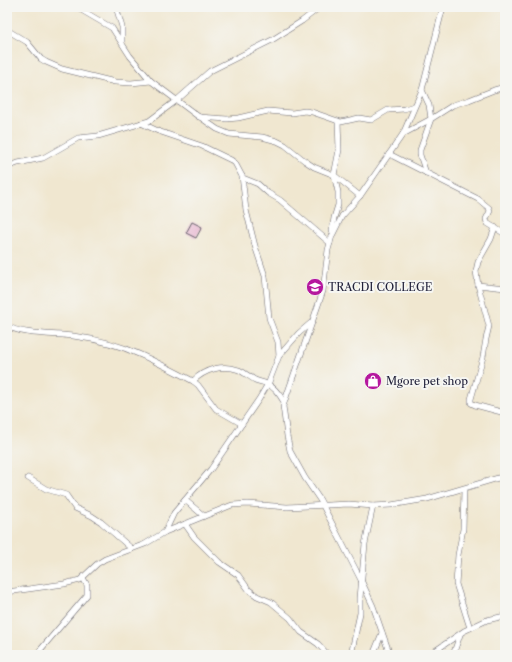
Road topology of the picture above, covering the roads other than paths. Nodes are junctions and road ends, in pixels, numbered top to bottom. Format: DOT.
graph roads {
  1 [pos="79,7"];
  2 [pos="116,7"];
  3 [pos="320,7"];
  4 [pos="443,7"];
  5 [pos="7,30"];
  6 [pos="122,43"];
  7 [pos="151,81"];
  8 [pos="505,86"];
  9 [pos="422,90"];
  10 [pos="177,100"];
  11 [pos="414,106"];
  12 [pos="200,117"];
  13 [pos="431,119"];
  14 [pos="338,121"];
  15 [pos="141,123"];
  16 [pos="402,134"];
  17 [pos="389,154"];
  18 [pos="7,167"];
  19 [pos="426,173"];
  20 [pos="334,174"];
  21 [pos="242,176"];
  22 [pos="360,196"];
  23 [pos="495,227"];
  24 [pos="505,234"];
  25 [pos="332,236"];
  26 [pos="330,243"];
  27 [pos="478,285"];
  28 [pos="505,288"];
  29 [pos="312,322"];
  30 [pos="7,325"];
  31 [pos="279,356"];
  32 [pos="193,381"];
  33 [pos="268,384"];
  34 [pos="284,402"];
  35 [pos="505,403"];
  36 [pos="504,413"];
  37 [pos="242,424"];
  38 [pos="505,476"];
  39 [pos="28,478"];
  40 [pos="464,489"];
  41 [pos="185,500"];
  42 [pos="322,505"];
  43 [pos="373,506"];
  44 [pos="204,516"];
  45 [pos="186,524"];
  46 [pos="165,532"];
  47 [pos="132,549"];
  48 [pos="83,578"];
  49 [pos="361,580"];
  50 [pos="7,592"];
  51 [pos="505,616"];
  52 [pos="470,628"];
  53 [pos="382,633"];
  54 [pos="460,635"];
  55 [pos="36,655"];
  56 [pos="328,655"];
  57 [pos="351,655"];
  58 [pos="373,655"];
  59 [pos="390,655"];
  60 [pos="429,655"];
  61 [pos="453,655"];
  1 -- 6 [label="street"];
  2 -- 6 [label="street"];
  3 -- 10 [label="street"];
  4 -- 9 [label="street"];
  5 -- 7 [label="street"];
  6 -- 7 [label="street"];
  7 -- 10 [label="street"];
  8 -- 13 [label="street"];
  9 -- 11 [label="street"];
  9 -- 13 [label="street"];
  10 -- 12 [label="street"];
  10 -- 15 [label="street"];
  11 -- 14 [label="street"];
  11 -- 16 [label="street"];
  12 -- 14 [label="street"];
  12 -- 20 [label="street"];
  13 -- 16 [label="street"];
  13 -- 19 [label="street"];
  14 -- 20 [label="street"];
  15 -- 18 [label="street"];
  15 -- 21 [label="street"];
  16 -- 17 [label="street"];
  17 -- 19 [label="street"];
  17 -- 22 [label="street"];
  19 -- 23 [label="street"];
  20 -- 22 [label="street"];
  20 -- 25 [label="street"];
  21 -- 26 [label="street"];
  21 -- 31 [label="street"];
  22 -- 25 [label="street"];
  23 -- 24 [label="street"];
  23 -- 27 [label="street"];
  25 -- 26 [label="street"];
  26 -- 29 [label="street"];
  27 -- 28 [label="street"];
  27 -- 36 [label="street"];
  29 -- 31 [label="street"];
  29 -- 34 [label="street"];
  30 -- 32 [label="street"];
  31 -- 33 [label="street"];
  32 -- 33 [label="street"];
  32 -- 37 [label="street"];
  33 -- 34 [label="street"];
  33 -- 37 [label="street"];
  34 -- 42 [label="street"];
  35 -- 36 [label="street"];
  37 -- 41 [label="street"];
  38 -- 40 [label="street"];
  39 -- 47 [label="street"];
  40 -- 43 [label="street"];
  40 -- 52 [label="street"];
  41 -- 44 [label="street"];
  41 -- 46 [label="street"];
  42 -- 43 [label="street"];
  42 -- 44 [label="street"];
  42 -- 49 [label="street"];
  43 -- 49 [label="street"];
  44 -- 45 [label="street"];
  45 -- 46 [label="street"];
  45 -- 56 [label="street"];
  46 -- 47 [label="street"];
  47 -- 48 [label="street"];
  48 -- 50 [label="street"];
  48 -- 55 [label="street"];
  49 -- 53 [label="street"];
  49 -- 57 [label="street"];
  51 -- 52 [label="street"];
  52 -- 54 [label="street"];
  53 -- 58 [label="street"];
  53 -- 59 [label="street"];
  54 -- 60 [label="street"];
  54 -- 61 [label="street"];
}
